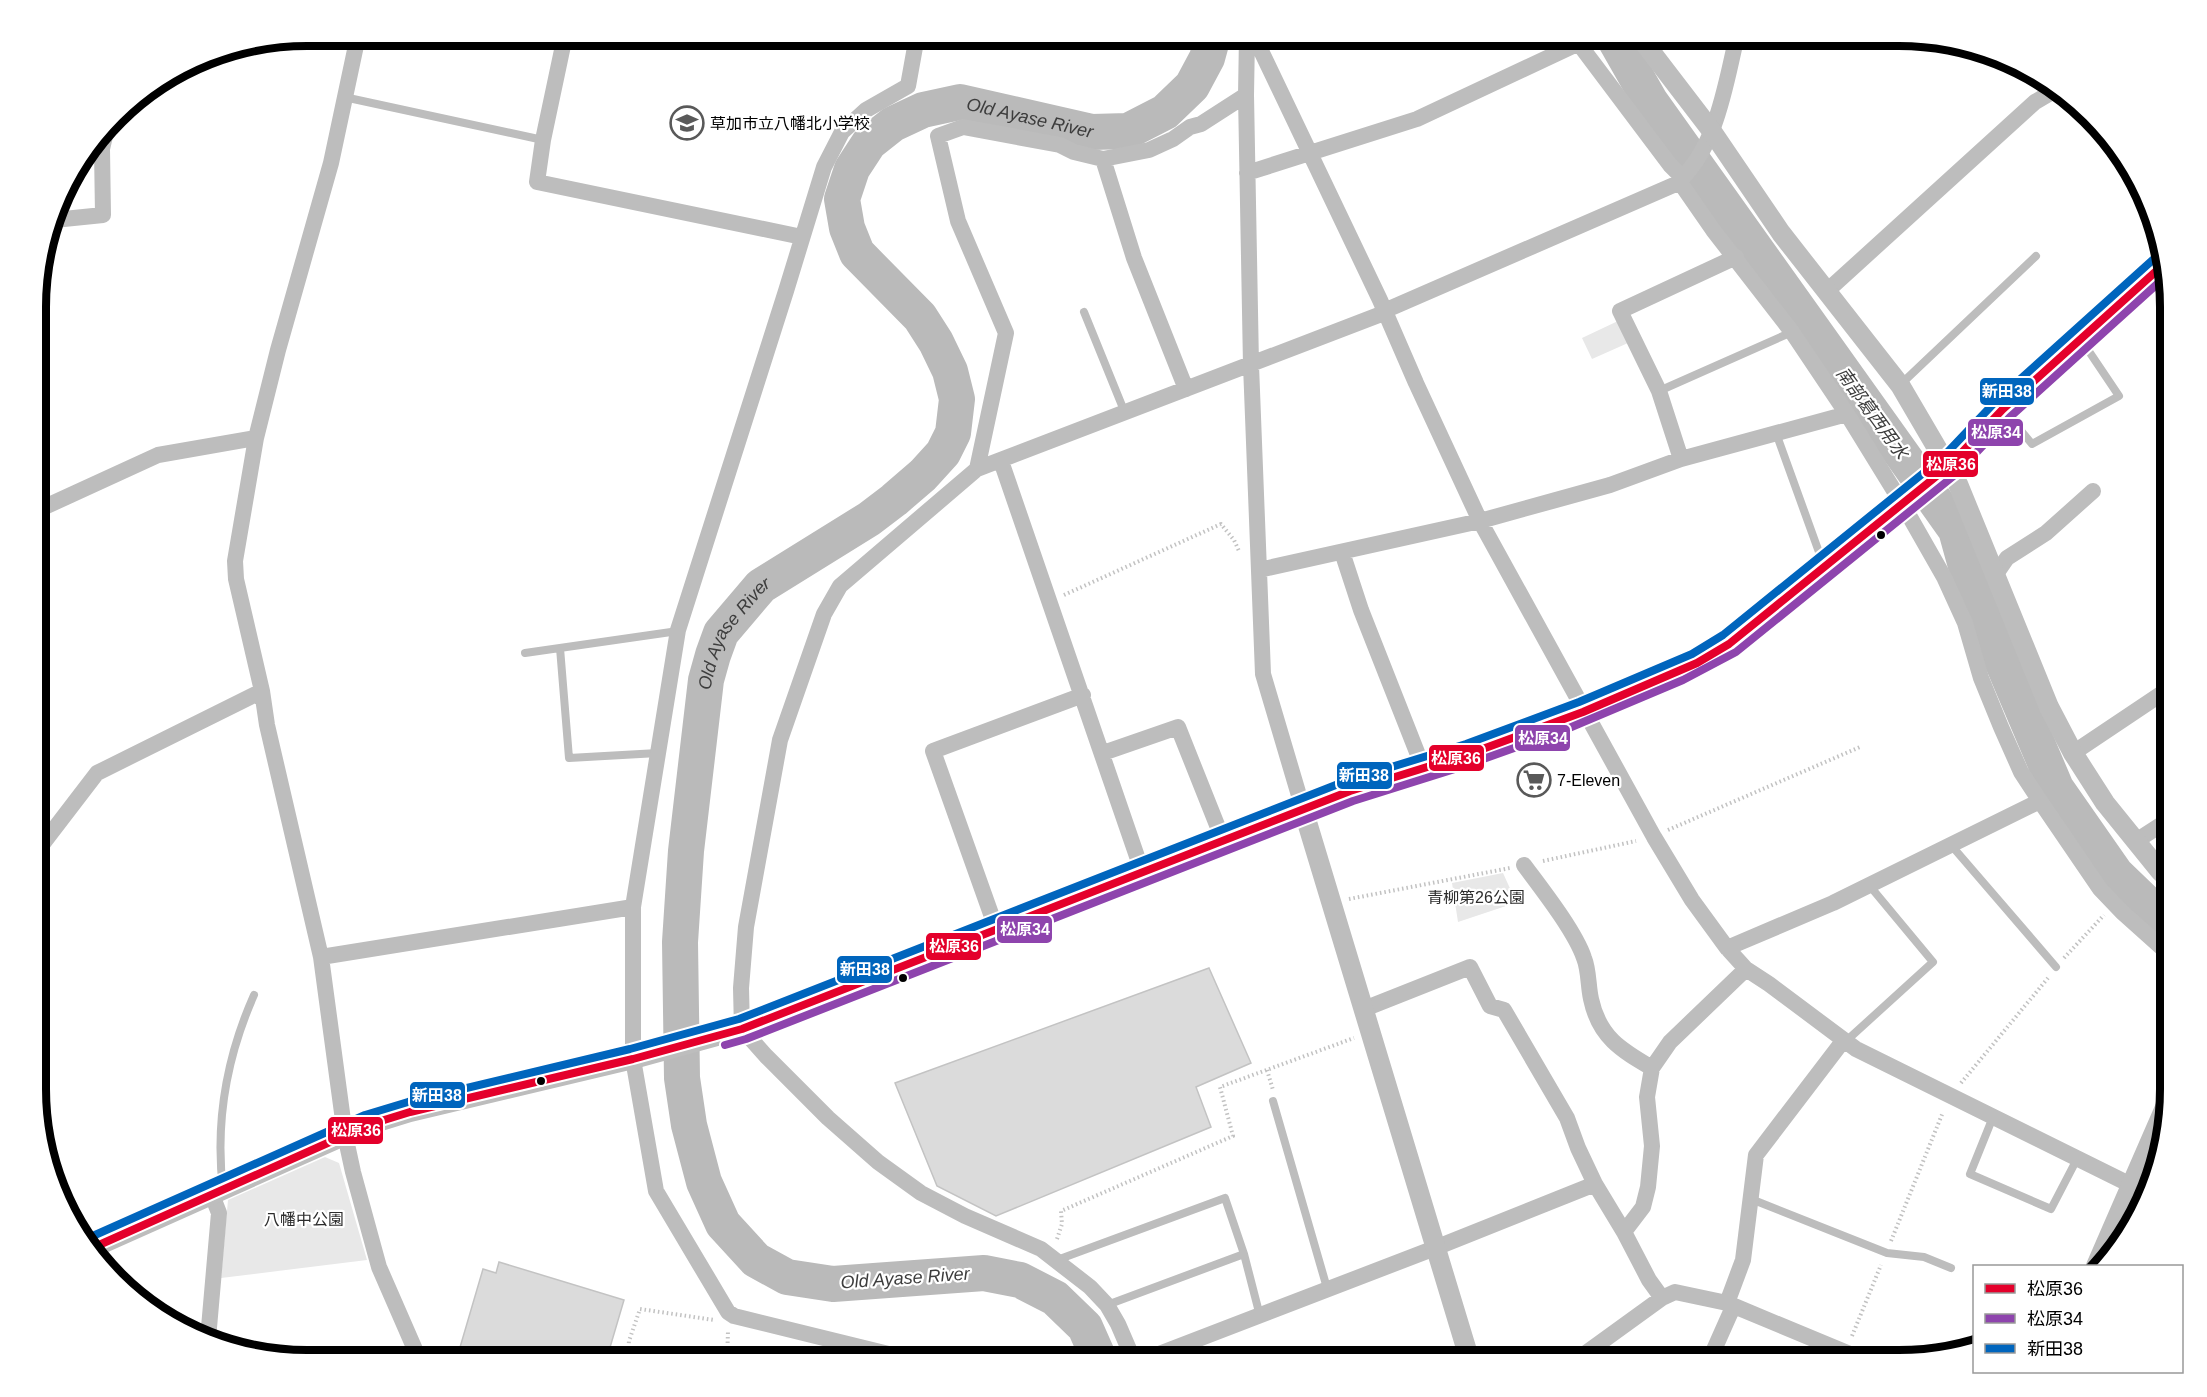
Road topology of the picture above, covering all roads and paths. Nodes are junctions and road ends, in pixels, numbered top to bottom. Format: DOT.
graph roads {
  1 [pos="356,46"];
  2 [pos="563,46"];
  3 [pos="915,46"];
  4 [pos="1247,46"];
  5 [pos="1259,46"];
  6 [pos="1563,46"];
  7 [pos="1580,46"];
  8 [pos="1646,46"];
  9 [pos="1735,46"];
  10 [pos="2049,93"];
  11 [pos="1246,95"];
  12 [pos="344,97"];
  13 [pos="1710,135"];
  14 [pos="543,140"];
  15 [pos="98,151"];
  16 [pos="1311,153"];
  17 [pos="1103,159"];
  18 [pos="1247,173"];
  19 [pos="1681,179"];
  20 [pos="61,219"];
  21 [pos="802,237"];
  22 [pos="2036,256"];
  23 [pos="1736,257"];
  24 [pos="2157,270"];
  25 [pos="1827,291"];
  26 [pos="1084,312"];
  27 [pos="1384,312"];
  28 [pos="1792,332"];
  29 [pos="2079,338"];
  30 [pos="1251,365"];
  31 [pos="1900,385"];
  32 [pos="1186,389"];
  33 [pos="1659,391"];
  34 [pos="2003,408"];
  35 [pos="1125,413"];
  36 [pos="1847,414"];
  37 [pos="1776,433"];
  38 [pos="256,438"];
  39 [pos="1681,459"];
  40 [pos="1001,461"];
  41 [pos="977,469"];
  42 [pos="1945,470"];
  43 [pos="2093,491"];
  44 [pos="1907,502"];
  45 [pos="46,506"];
  46 [pos="1480,521"];
  47 [pos="1342,552"];
  48 [pos="1259,566"];
  49 [pos="1824,566"];
  50 [pos="1996,574"];
  51 [pos="1050,601"];
  52 [pos="678,630"];
  53 [pos="560,648"];
  54 [pos="525,653"];
  55 [pos="262,691"];
  56 [pos="1083,695"];
  57 [pos="2160,695"];
  58 [pos="1583,712"];
  59 [pos="1860,747"];
  60 [pos="658,753"];
  61 [pos="1103,753"];
  62 [pos="2073,753"];
  63 [pos="1424,770"];
  64 [pos="2040,801"];
  65 [pos="1303,809"];
  66 [pos="2160,825"];
  67 [pos="1654,837"];
  68 [pos="46,840"];
  69 [pos="1223,840"];
  70 [pos="2136,841"];
  71 [pos="1951,845"];
  72 [pos="1142,871"];
  73 [pos="2160,871"];
  74 [pos="1527,874"];
  75 [pos="1869,885"];
  76 [pos="1331,903"];
  77 [pos="633,907"];
  78 [pos="996,928"];
  79 [pos="2160,946"];
  80 [pos="1727,948"];
  81 [pos="321,957"];
  82 [pos="2056,967"];
  83 [pos="1746,969"];
  84 [pos="254,995"];
  85 [pos="1364,1009"];
  86 [pos="742,1029"];
  87 [pos="1359,1036"];
  88 [pos="1844,1042"];
  89 [pos="641,1056"];
  90 [pos="1652,1068"];
  91 [pos="1273,1101"];
  92 [pos="1993,1117"];
  93 [pos="2158,1123"];
  94 [pos="345,1135"];
  95 [pos="2077,1159"];
  96 [pos="1595,1184"];
  97 [pos="2131,1185"];
  98 [pos="218,1192"];
  99 [pos="1750,1199"];
  100 [pos="2129,1213"];
  101 [pos="1624,1232"];
  102 [pos="2111,1243"];
  103 [pos="98,1245"];
  104 [pos="1435,1248"];
  105 [pos="1244,1254"];
  106 [pos="1055,1259"];
  107 [pos="1952,1268"];
  108 [pos="1327,1288"];
  109 [pos="1662,1298"];
  110 [pos="1107,1305"];
  111 [pos="1730,1305"];
  112 [pos="1260,1316"];
  113 [pos="728,1318"];
  114 [pos="209,1332"];
  115 [pos="415,1350"];
  116 [pos="628,1350"];
  117 [pos="727,1350"];
  118 [pos="872,1350"];
  119 [pos="1130,1350"];
  120 [pos="1171,1350"];
  121 [pos="1467,1350"];
  122 [pos="1589,1350"];
  123 [pos="1714,1350"];
  124 [pos="1840,1350"];
  1 -- 12 [label="street"];
  2 -- 14 [label="street"];
  3 -- 21 [label="street"];
  4 -- 11 [label="street"];
  5 -- 16 [label="street"];
  6 -- 16 [label="street"];
  7 -- 19 [label="street"];
  8 -- 13 [label="street"];
  9 -- 13 [label="street"];
  10 -- 25 [label="street"];
  11 -- 17 [label="street"];
  11 -- 18 [label="street"];
  12 -- 14 [label="lane"];
  12 -- 38 [label="street"];
  13 -- 19 [label="street"];
  13 -- 25 [label="street"];
  14 -- 21 [label="street"];
  15 -- 20 [label="street"];
  16 -- 18 [label="street"];
  16 -- 27 [label="street"];
  17 -- 32 [label="street"];
  17 -- 41 [label="street"];
  18 -- 30 [label="street"];
  19 -- 23 [label="street"];
  19 -- 27 [label="street"];
  21 -- 52 [label="street"];
  22 -- 31 [label="lane"];
  23 -- 28 [label="street"];
  23 -- 33 [label="street"];
  24 -- 29 [label="street"];
  25 -- 31 [label="street"];
  26 -- 35 [label="lane"];
  27 -- 30 [label="street"];
  27 -- 46 [label="street"];
  28 -- 33 [label="lane"];
  28 -- 36 [label="street"];
  29 -- 34 [label="street"];
  29 -- 34 [label="lane"];
  30 -- 32 [label="street"];
  30 -- 48 [label="street"];
  31 -- 42 [label="street"];
  32 -- 35 [label="street"];
  33 -- 39 [label="street"];
  34 -- 42 [label="street"];
  35 -- 40 [label="street"];
  36 -- 37 [label="street"];
  36 -- 44 [label="street"];
  37 -- 39 [label="street"];
  37 -- 49 [label="lane"];
  38 -- 45 [label="street"];
  38 -- 55 [label="street"];
  39 -- 46 [label="street"];
  40 -- 41 [label="street"];
  40 -- 51 [label="street"];
  41 -- 86 [label="street"];
  42 -- 44 [label="street"];
  42 -- 50 [label="street"];
  43 -- 50 [label="street"];
  44 -- 49 [label="street"];
  44 -- 64 [label="street"];
  46 -- 47 [label="street"];
  46 -- 58 [label="street"];
  47 -- 48 [label="street"];
  47 -- 63 [label="street"];
  48 -- 51 [label="path"];
  48 -- 65 [label="street"];
  49 -- 58 [label="street"];
  50 -- 62 [label="street"];
  51 -- 56 [label="street"];
  52 -- 53 [label="lane"];
  52 -- 60 [label="street"];
  53 -- 54 [label="lane"];
  53 -- 60 [label="lane"];
  55 -- 68 [label="street"];
  55 -- 81 [label="street"];
  56 -- 61 [label="street"];
  56 -- 78 [label="street"];
  57 -- 62 [label="street"];
  58 -- 63 [label="street"];
  58 -- 67 [label="street"];
  59 -- 67 [label="path"];
  60 -- 77 [label="street"];
  61 -- 69 [label="street"];
  61 -- 72 [label="street"];
  62 -- 70 [label="street"];
  63 -- 65 [label="street"];
  64 -- 71 [label="street"];
  64 -- 79 [label="street"];
  65 -- 69 [label="street"];
  65 -- 76 [label="street"];
  66 -- 70 [label="street"];
  67 -- 74 [label="path"];
  67 -- 80 [label="street"];
  69 -- 72 [label="street"];
  70 -- 73 [label="street"];
  71 -- 75 [label="street"];
  71 -- 82 [label="lane"];
  72 -- 78 [label="street"];
  74 -- 76 [label="path"];
  74 -- 90 [label="street"];
  75 -- 80 [label="street"];
  75 -- 88 [label="lane"];
  76 -- 85 [label="street"];
  77 -- 81 [label="street"];
  77 -- 89 [label="street"];
  78 -- 86 [label="street"];
  80 -- 83 [label="street"];
  81 -- 94 [label="street"];
  83 -- 88 [label="street"];
  83 -- 90 [label="street"];
  84 -- 98 [label="lane"];
  85 -- 96 [label="street"];
  85 -- 104 [label="street"];
  86 -- 89 [label="street"];
  86 -- 106 [label="street"];
  87 -- 106 [label="path"];
  88 -- 92 [label="street"];
  88 -- 99 [label="street"];
  89 -- 94 [label="street"];
  89 -- 113 [label="street"];
  90 -- 101 [label="street"];
  91 -- 108 [label="lane"];
  92 -- 95 [label="street"];
  92 -- 95 [label="lane"];
  93 -- 97 [label="street"];
  94 -- 98 [label="street"];
  94 -- 115 [label="street"];
  95 -- 97 [label="street"];
  96 -- 101 [label="street"];
  96 -- 104 [label="street"];
  97 -- 100 [label="street"];
  98 -- 103 [label="street"];
  98 -- 114 [label="street"];
  99 -- 107 [label="lane"];
  99 -- 111 [label="street"];
  100 -- 102 [label="street"];
  101 -- 109 [label="street"];
  104 -- 108 [label="street"];
  104 -- 121 [label="street"];
  105 -- 106 [label="lane"];
  105 -- 110 [label="lane"];
  105 -- 112 [label="lane"];
  106 -- 110 [label="street"];
  108 -- 112 [label="street"];
  109 -- 111 [label="street"];
  109 -- 122 [label="street"];
  110 -- 119 [label="street"];
  111 -- 123 [label="street"];
  111 -- 124 [label="street"];
  112 -- 120 [label="street"];
  113 -- 116 [label="path"];
  113 -- 117 [label="path"];
  113 -- 118 [label="street"];
}
